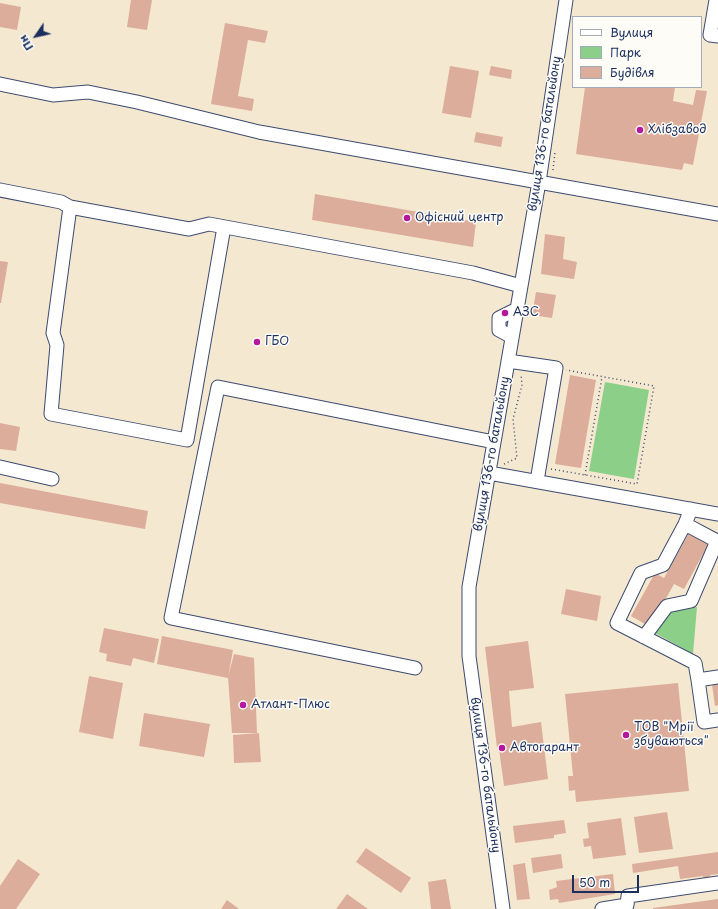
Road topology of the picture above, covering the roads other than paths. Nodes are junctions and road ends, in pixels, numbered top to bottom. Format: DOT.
graph roads {
  1 [pos="566,0"];
  2 [pos="717,2"];
  3 [pos="718,36"];
  4 [pos="0,84"];
  5 [pos="539,182"];
  6 [pos="0,190"];
  7 [pos="70,207"];
  8 [pos="718,214"];
  9 [pos="224,227"];
  10 [pos="521,286"];
  11 [pos="508,361"];
  12 [pos="494,442"];
  13 [pos="0,467"];
  14 [pos="489,472"];
  15 [pos="52,479"];
  16 [pos="537,481"];
  17 [pos="691,509"];
  18 [pos="718,514"];
  19 [pos="685,524"];
  20 [pos="644,637"];
  21 [pos="415,668"];
  22 [pos="718,677"];
  23 [pos="698,680"];
  24 [pos="718,720"];
  25 [pos="718,884"];
  26 [pos="503,909"];
  27 [pos="602,909"];
  1 -- 5 [label="street, вулиця 136-го батальйону"];
  2 -- 3 [label="street"];
  4 -- 5 [label="street"];
  5 -- 8 [label="street"];
  5 -- 10 [label="street, вулиця 136-го батальйону"];
  6 -- 7 [label="street"];
  7 -- 9 [label="street"];
  7 -- 9 [label="street"];
  9 -- 10 [label="street"];
  10 -- 11 [label="street, вулиця 136-го батальйону"];
  11 -- 12 [label="street, вулиця 136-го батальйону"];
  11 -- 16 [label="street"];
  12 -- 14 [label="street, вулиця 136-го батальйону"];
  12 -- 21 [label="street"];
  13 -- 15 [label="street"];
  14 -- 16 [label="street"];
  14 -- 26 [label="street, вулиця 136-го батальйону"];
  16 -- 17 [label="street"];
  17 -- 18 [label="street"];
  17 -- 19 [label="street"];
  19 -- 20 [label="street"];
  19 -- 20 [label="street"];
  20 -- 23 [label="street"];
  22 -- 23 [label="street"];
  23 -- 24 [label="street"];
  25 -- 27 [label="street"];
}
